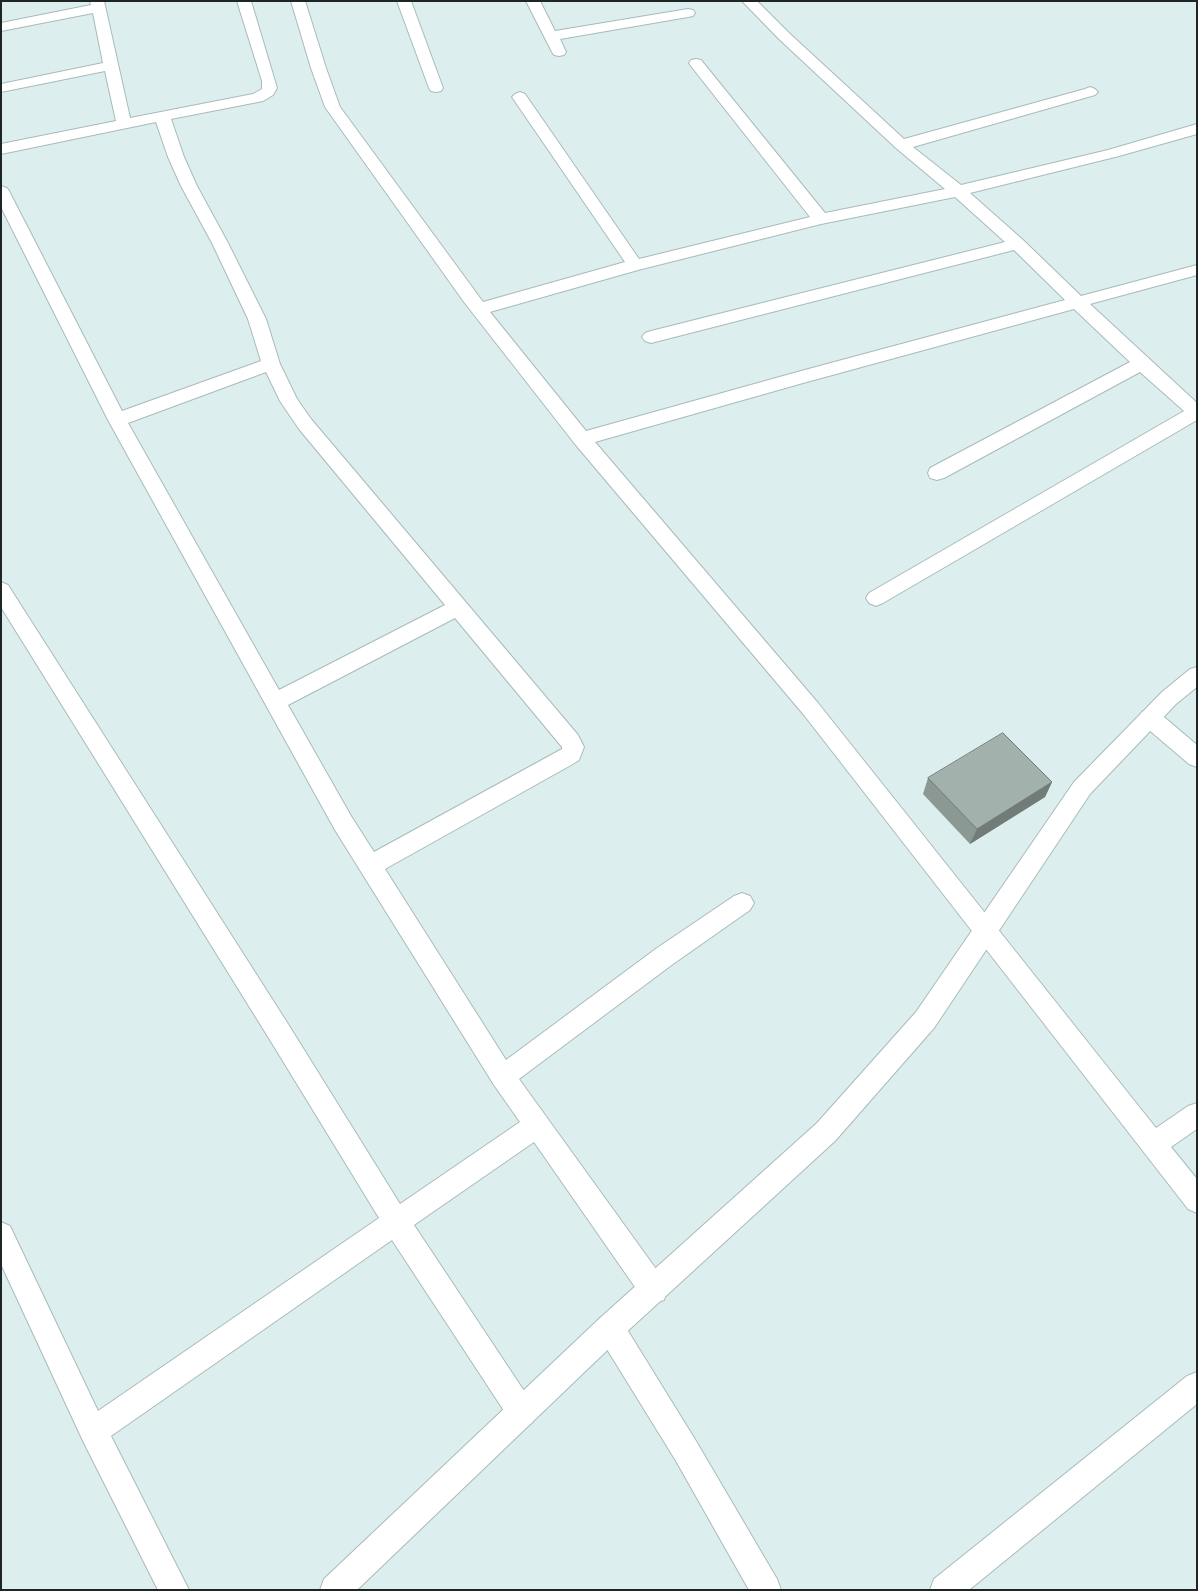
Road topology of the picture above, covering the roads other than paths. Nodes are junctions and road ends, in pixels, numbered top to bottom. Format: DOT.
graph roads {
  1 [pos="244,1"];
  2 [pos="298,1"];
  3 [pos="404,1"];
  4 [pos="533,1"];
  5 [pos="749,1"];
  6 [pos="98,4"];
  7 [pos="688,13"];
  8 [pos="1,27"];
  9 [pos="551,36"];
  10 [pos="559,52"];
  11 [pos="696,63"];
  12 [pos="110,66"];
  13 [pos="1,88"];
  14 [pos="436,88"];
  15 [pos="1090,92"];
  16 [pos="520,97"];
  17 [pos="162,116"];
  18 [pos="124,124"];
  19 [pos="1197,129"];
  20 [pos="901,145"];
  21 [pos="1,149"];
  22 [pos="1,191"];
  23 [pos="958,191"];
  24 [pos="820,220"];
  25 [pos="1017,244"];
  26 [pos="635,265"];
  27 [pos="1197,270"];
  28 [pos="1076,302"];
  29 [pos="479,309"];
  30 [pos="651,337"];
  31 [pos="1142,363"];
  32 [pos="271,364"];
  33 [pos="1197,412"];
  34 [pos="117,420"];
  35 [pos="582,439"];
  36 [pos="937,473"];
  37 [pos="1,590"];
  38 [pos="876,598"];
  39 [pos="459,608"];
  40 [pos="1197,675"];
  41 [pos="275,702"];
  42 [pos="1150,718"];
  43 [pos="1197,758"];
  44 [pos="370,866"];
  45 [pos="742,903"];
  46 [pos="986,931"];
  47 [pos="503,1077"];
  48 [pos="1197,1115"];
  49 [pos="537,1125"];
  50 [pos="1153,1144"];
  51 [pos="1197,1200"];
  52 [pos="396,1222"];
  53 [pos="1,1235"];
  54 [pos="654,1290"];
  55 [pos="610,1328"];
  56 [pos="1197,1386"];
  57 [pos="522,1413"];
  58 [pos="93,1430"];
  59 [pos="174,1590"];
  60 [pos="335,1590"];
  61 [pos="766,1590"];
  62 [pos="945,1590"];
  1 -- 17 [label="street"];
  2 -- 29 [label="street"];
  3 -- 14 [label="street"];
  4 -- 9 [label="street"];
  5 -- 20 [label="street"];
  6 -- 8 [label="street"];
  6 -- 12 [label="street"];
  7 -- 9 [label="street"];
  9 -- 10 [label="street"];
  11 -- 24 [label="street"];
  12 -- 13 [label="street"];
  12 -- 18 [label="street"];
  15 -- 20 [label="street"];
  16 -- 26 [label="street"];
  17 -- 18 [label="street"];
  17 -- 32 [label="street"];
  18 -- 21 [label="street"];
  19 -- 23 [label="street"];
  20 -- 23 [label="street"];
  22 -- 34 [label="street"];
  23 -- 24 [label="street"];
  23 -- 25 [label="street"];
  24 -- 26 [label="street"];
  25 -- 28 [label="street"];
  25 -- 30 [label="street"];
  26 -- 29 [label="street"];
  27 -- 28 [label="street"];
  28 -- 31 [label="street"];
  28 -- 35 [label="street"];
  29 -- 35 [label="street"];
  31 -- 33 [label="street"];
  31 -- 36 [label="street"];
  32 -- 34 [label="street"];
  32 -- 39 [label="street"];
  33 -- 38 [label="street"];
  34 -- 41 [label="street"];
  35 -- 46 [label="street"];
  37 -- 52 [label="street"];
  39 -- 41 [label="street"];
  39 -- 44 [label="street"];
  40 -- 42 [label="street"];
  41 -- 44 [label="street"];
  42 -- 43 [label="street"];
  42 -- 46 [label="street"];
  44 -- 47 [label="street"];
  45 -- 47 [label="street"];
  46 -- 50 [label="street"];
  46 -- 54 [label="street"];
  47 -- 49 [label="street"];
  48 -- 50 [label="street"];
  49 -- 52 [label="street"];
  49 -- 54 [label="street"];
  50 -- 51 [label="street"];
  52 -- 57 [label="street"];
  52 -- 58 [label="street"];
  53 -- 58 [label="street"];
  54 -- 55 [label="street"];
  55 -- 57 [label="street"];
  55 -- 61 [label="street"];
  56 -- 62 [label="street"];
  57 -- 60 [label="street"];
  58 -- 59 [label="street"];
}
